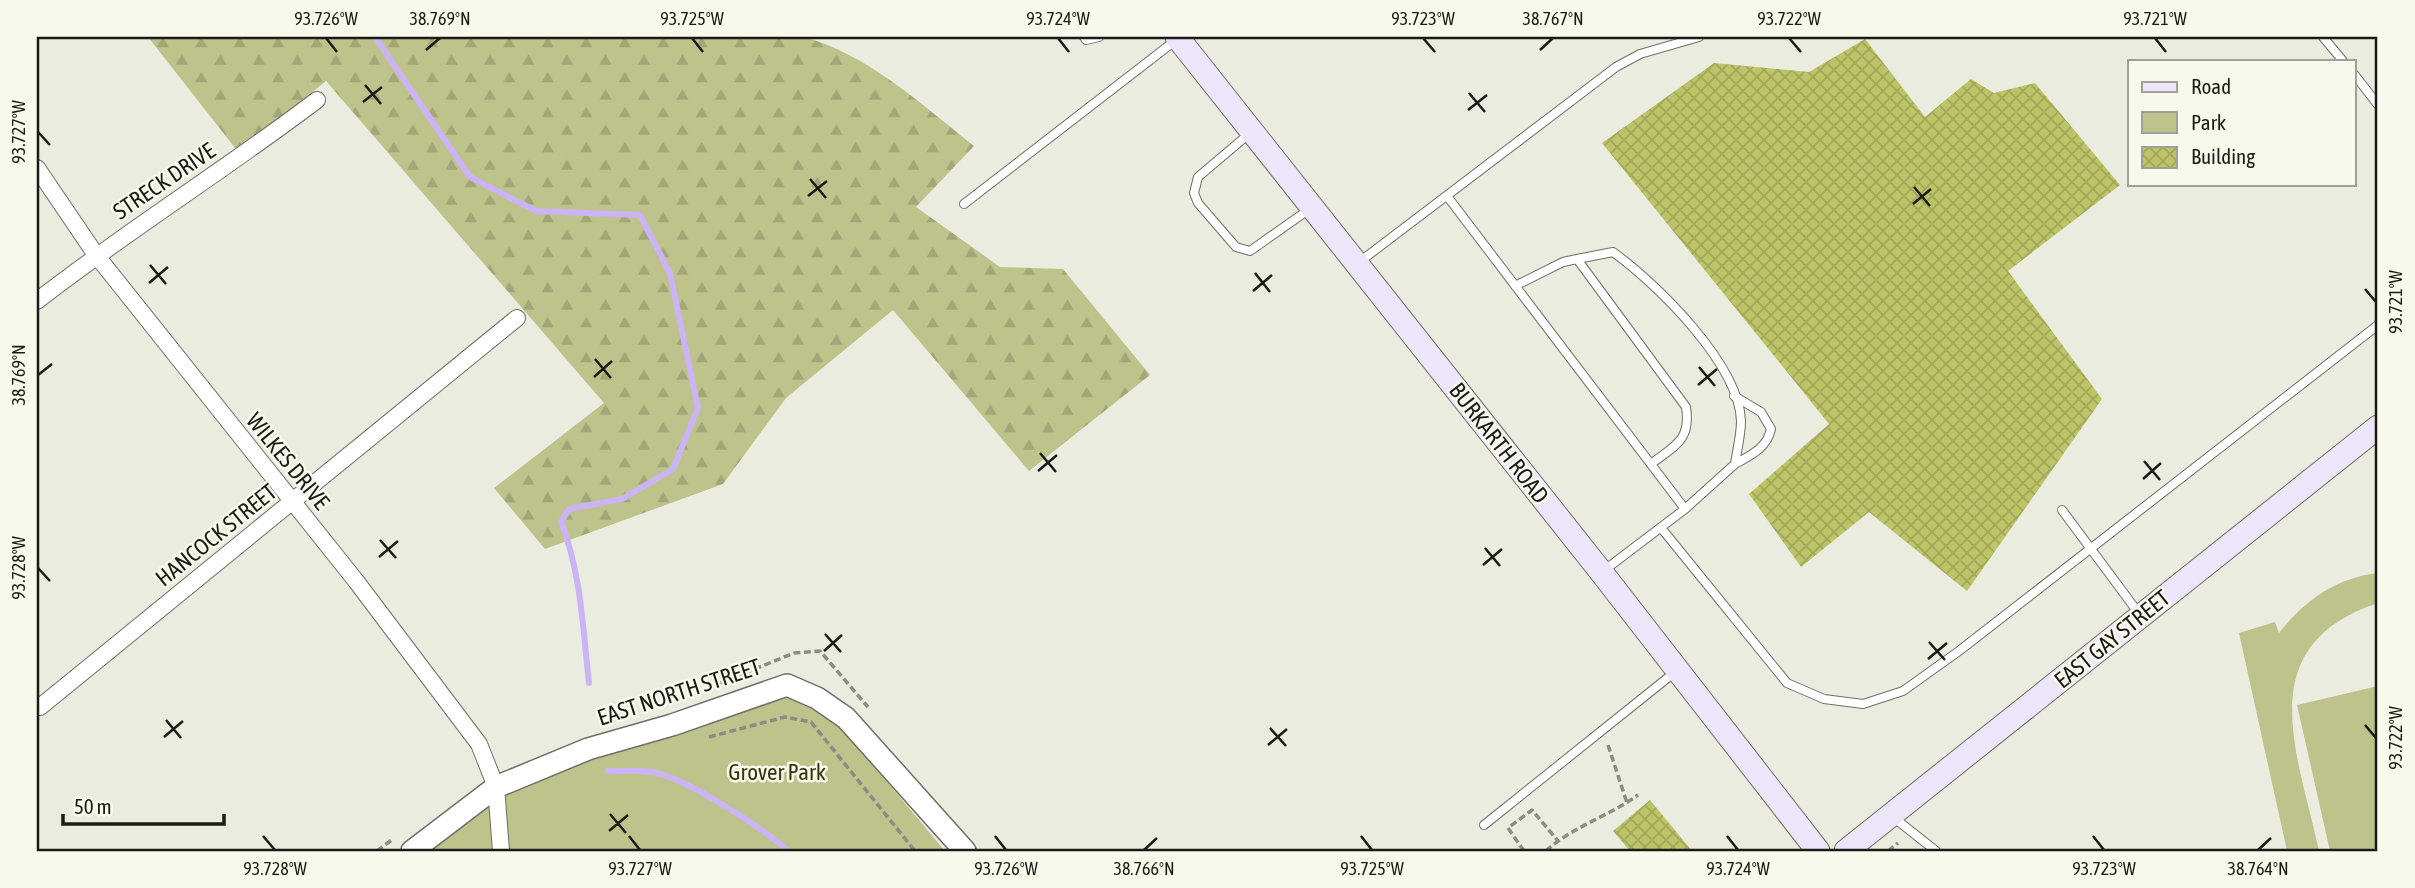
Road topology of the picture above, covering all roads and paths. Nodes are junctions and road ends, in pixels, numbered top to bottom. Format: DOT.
graph roads {
  1 [pos="1099,37"];
  2 [pos="1178,37"];
  3 [pos="1699,37"];
  4 [pos="2323,37"];
  5 [pos="1085,38"];
  6 [pos="2342,60"];
  7 [pos="2356,78"];
  8 [pos="317,100"];
  9 [pos="2378,105"];
  10 [pos="1252,131"];
  11 [pos="37,168"];
  12 [pos="1447,196"];
  13 [pos="964,204"];
  14 [pos="1313,206"];
  15 [pos="96,255"];
  16 [pos="1577,259"];
  17 [pos="1358,263"];
  18 [pos="1515,285"];
  19 [pos="37,301"];
  20 [pos="517,318"];
  21 [pos="2378,325"];
  22 [pos="1734,397"];
  23 [pos="2378,427"];
  24 [pos="1651,464"];
  25 [pos="1735,464"];
  26 [pos="292,503"];
  27 [pos="1685,509"];
  28 [pos="2062,510"];
  29 [pos="1662,528"];
  30 [pos="2090,549"];
  31 [pos="1602,573"];
  32 [pos="2140,615"];
  33 [pos="1677,670"];
  34 [pos="701,690"];
  35 [pos="40,707"];
  36 [pos="870,710"];
  37 [pos="705,738"];
  38 [pos="1607,743"];
  39 [pos="496,787"];
  40 [pos="1637,795"];
  41 [pos="1627,803"];
  42 [pos="1891,815"];
  43 [pos="1484,825"];
  44 [pos="1558,841"];
  45 [pos="405,843"];
  46 [pos="1898,843"];
  47 [pos="377,851"];
  48 [pos="501,851"];
  49 [pos="915,851"];
  50 [pos="965,851"];
  51 [pos="1524,851"];
  52 [pos="1546,851"];
  53 [pos="1818,851"];
  54 [pos="1846,851"];
  55 [pos="1888,851"];
  56 [pos="1936,851"];
  1 -- 5 [label="lane"];
  2 -- 10 [label="main road, BURKARTH ROAD"];
  2 -- 13 [label="lane"];
  3 -- 12 [label="lane"];
  4 -- 6 [label="lane"];
  7 -- 9 [label="lane"];
  8 -- 15 [label="street, STRECK DRIVE"];
  10 -- 14 [label="main road, BURKARTH ROAD"];
  10 -- 14 [label="lane"];
  11 -- 15 [label="street, WILKES DRIVE"];
  12 -- 17 [label="lane"];
  12 -- 18 [label="lane"];
  14 -- 17 [label="main road, BURKARTH ROAD"];
  15 -- 19 [label="street, STRECK DRIVE"];
  15 -- 26 [label="street, WILKES DRIVE"];
  16 -- 18 [label="lane"];
  16 -- 22 [label="lane"];
  16 -- 24 [label="lane"];
  17 -- 31 [label="main road, BURKARTH ROAD"];
  18 -- 24 [label="lane"];
  20 -- 26 [label="street, HANCOCK STREET"];
  21 -- 30 [label="lane"];
  22 -- 25 [label="lane"];
  22 -- 25 [label="lane"];
  23 -- 32 [label="main road, EAST GAY STREET"];
  24 -- 27 [label="lane"];
  25 -- 27 [label="lane"];
  26 -- 35 [label="street, HANCOCK STREET"];
  26 -- 39 [label="street, WILKES DRIVE"];
  27 -- 29 [label="lane"];
  28 -- 30 [label="lane"];
  29 -- 30 [label="lane"];
  29 -- 31 [label="lane"];
  30 -- 32 [label="lane"];
  31 -- 33 [label="main road, BURKARTH ROAD"];
  32 -- 42 [label="main road, EAST GAY STREET"];
  33 -- 43 [label="lane"];
  33 -- 53 [label="main road, BURKARTH ROAD"];
  34 -- 36 [label="path"];
  37 -- 49 [label="path"];
  38 -- 41 [label="path"];
  39 -- 45 [label="street, EAST NORTH STREET"];
  39 -- 48 [label="street, WILKES DRIVE"];
  39 -- 50 [label="street, EAST NORTH STREET"];
  40 -- 41 [label="path"];
  41 -- 44 [label="path"];
  42 -- 54 [label="main road, EAST GAY STREET"];
  42 -- 56 [label="lane"];
  44 -- 51 [label="path"];
  44 -- 52 [label="path"];
  45 -- 47 [label="path"];
  46 -- 55 [label="path"];
}
